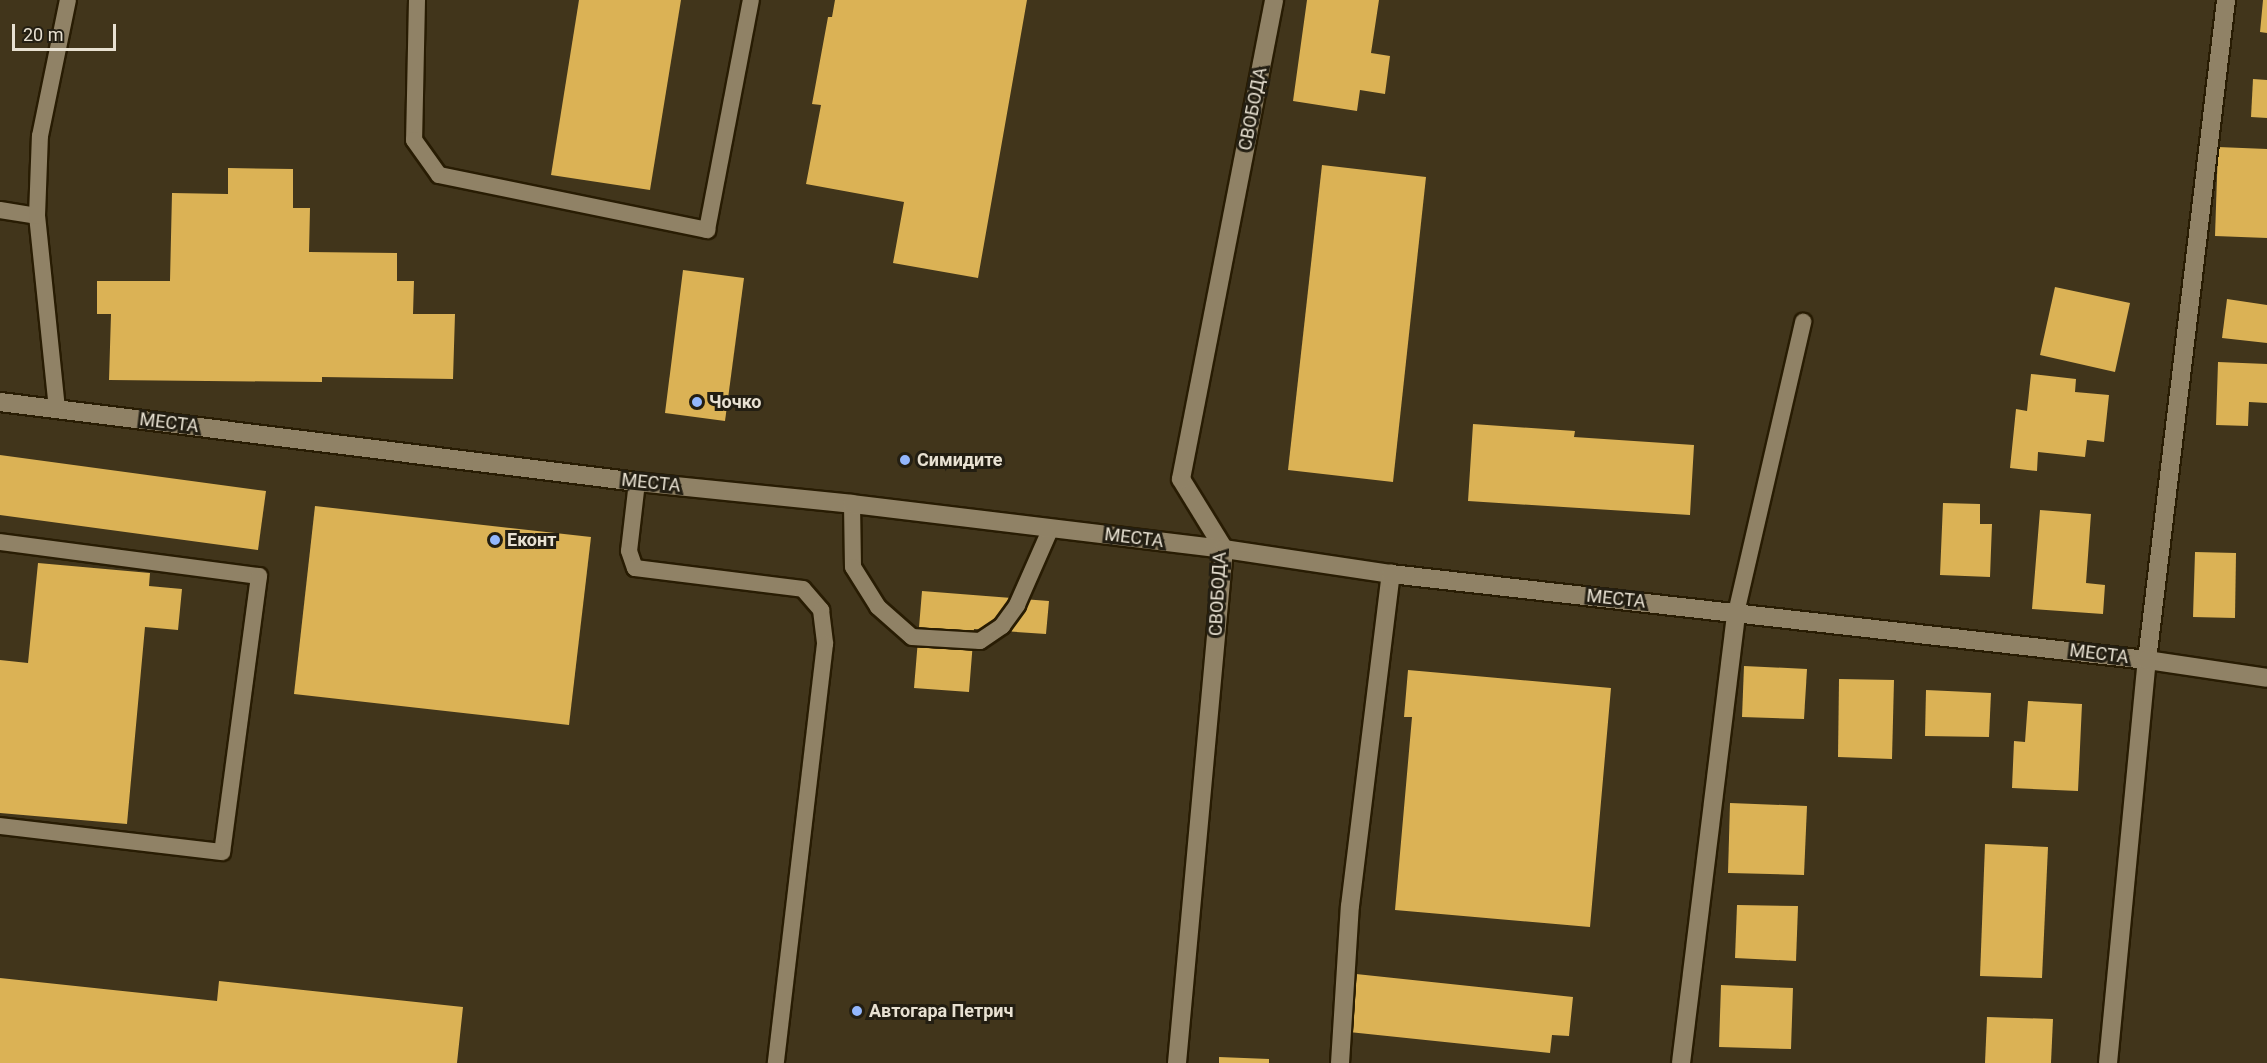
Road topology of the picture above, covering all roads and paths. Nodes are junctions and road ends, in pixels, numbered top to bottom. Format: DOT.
graph roads {
  1 [pos="68,0"];
  2 [pos="417,0"];
  3 [pos="751,0"];
  4 [pos="1274,0"];
  5 [pos="2226,0"];
  6 [pos="0,210"];
  7 [pos="37,216"];
  8 [pos="1803,322"];
  9 [pos="0,402"];
  10 [pos="57,409"];
  11 [pos="637,482"];
  12 [pos="852,504"];
  13 [pos="1051,528"];
  14 [pos="0,542"];
  15 [pos="1224,549"];
  16 [pos="1390,574"];
  17 [pos="1736,613"];
  18 [pos="2147,660"];
  19 [pos="2267,678"];
  20 [pos="0,826"];
  21 [pos="776,1063"];
  22 [pos="1177,1063"];
  23 [pos="1340,1063"];
  24 [pos="1681,1063"];
  25 [pos="2108,1063"];
  1 -- 7 [label="lane"];
  2 -- 3 [label="lane"];
  4 -- 15 [label="street, СВОБОДА"];
  5 -- 18 [label="street"];
  6 -- 7 [label="lane"];
  7 -- 10 [label="lane"];
  8 -- 17 [label="lane"];
  9 -- 10 [label="street, МЕСТА"];
  10 -- 11 [label="street, МЕСТА"];
  11 -- 12 [label="street, МЕСТА"];
  11 -- 21 [label="lane"];
  12 -- 13 [label="street, МЕСТА"];
  12 -- 13 [label="lane"];
  13 -- 15 [label="street, МЕСТА"];
  14 -- 20 [label="lane"];
  15 -- 16 [label="street, МЕСТА"];
  15 -- 22 [label="street, СВОБОДА"];
  16 -- 17 [label="street, МЕСТА"];
  16 -- 23 [label="street"];
  17 -- 18 [label="street, МЕСТА"];
  17 -- 24 [label="street"];
  18 -- 19 [label="street, МЕСТА"];
  18 -- 25 [label="street"];
}
